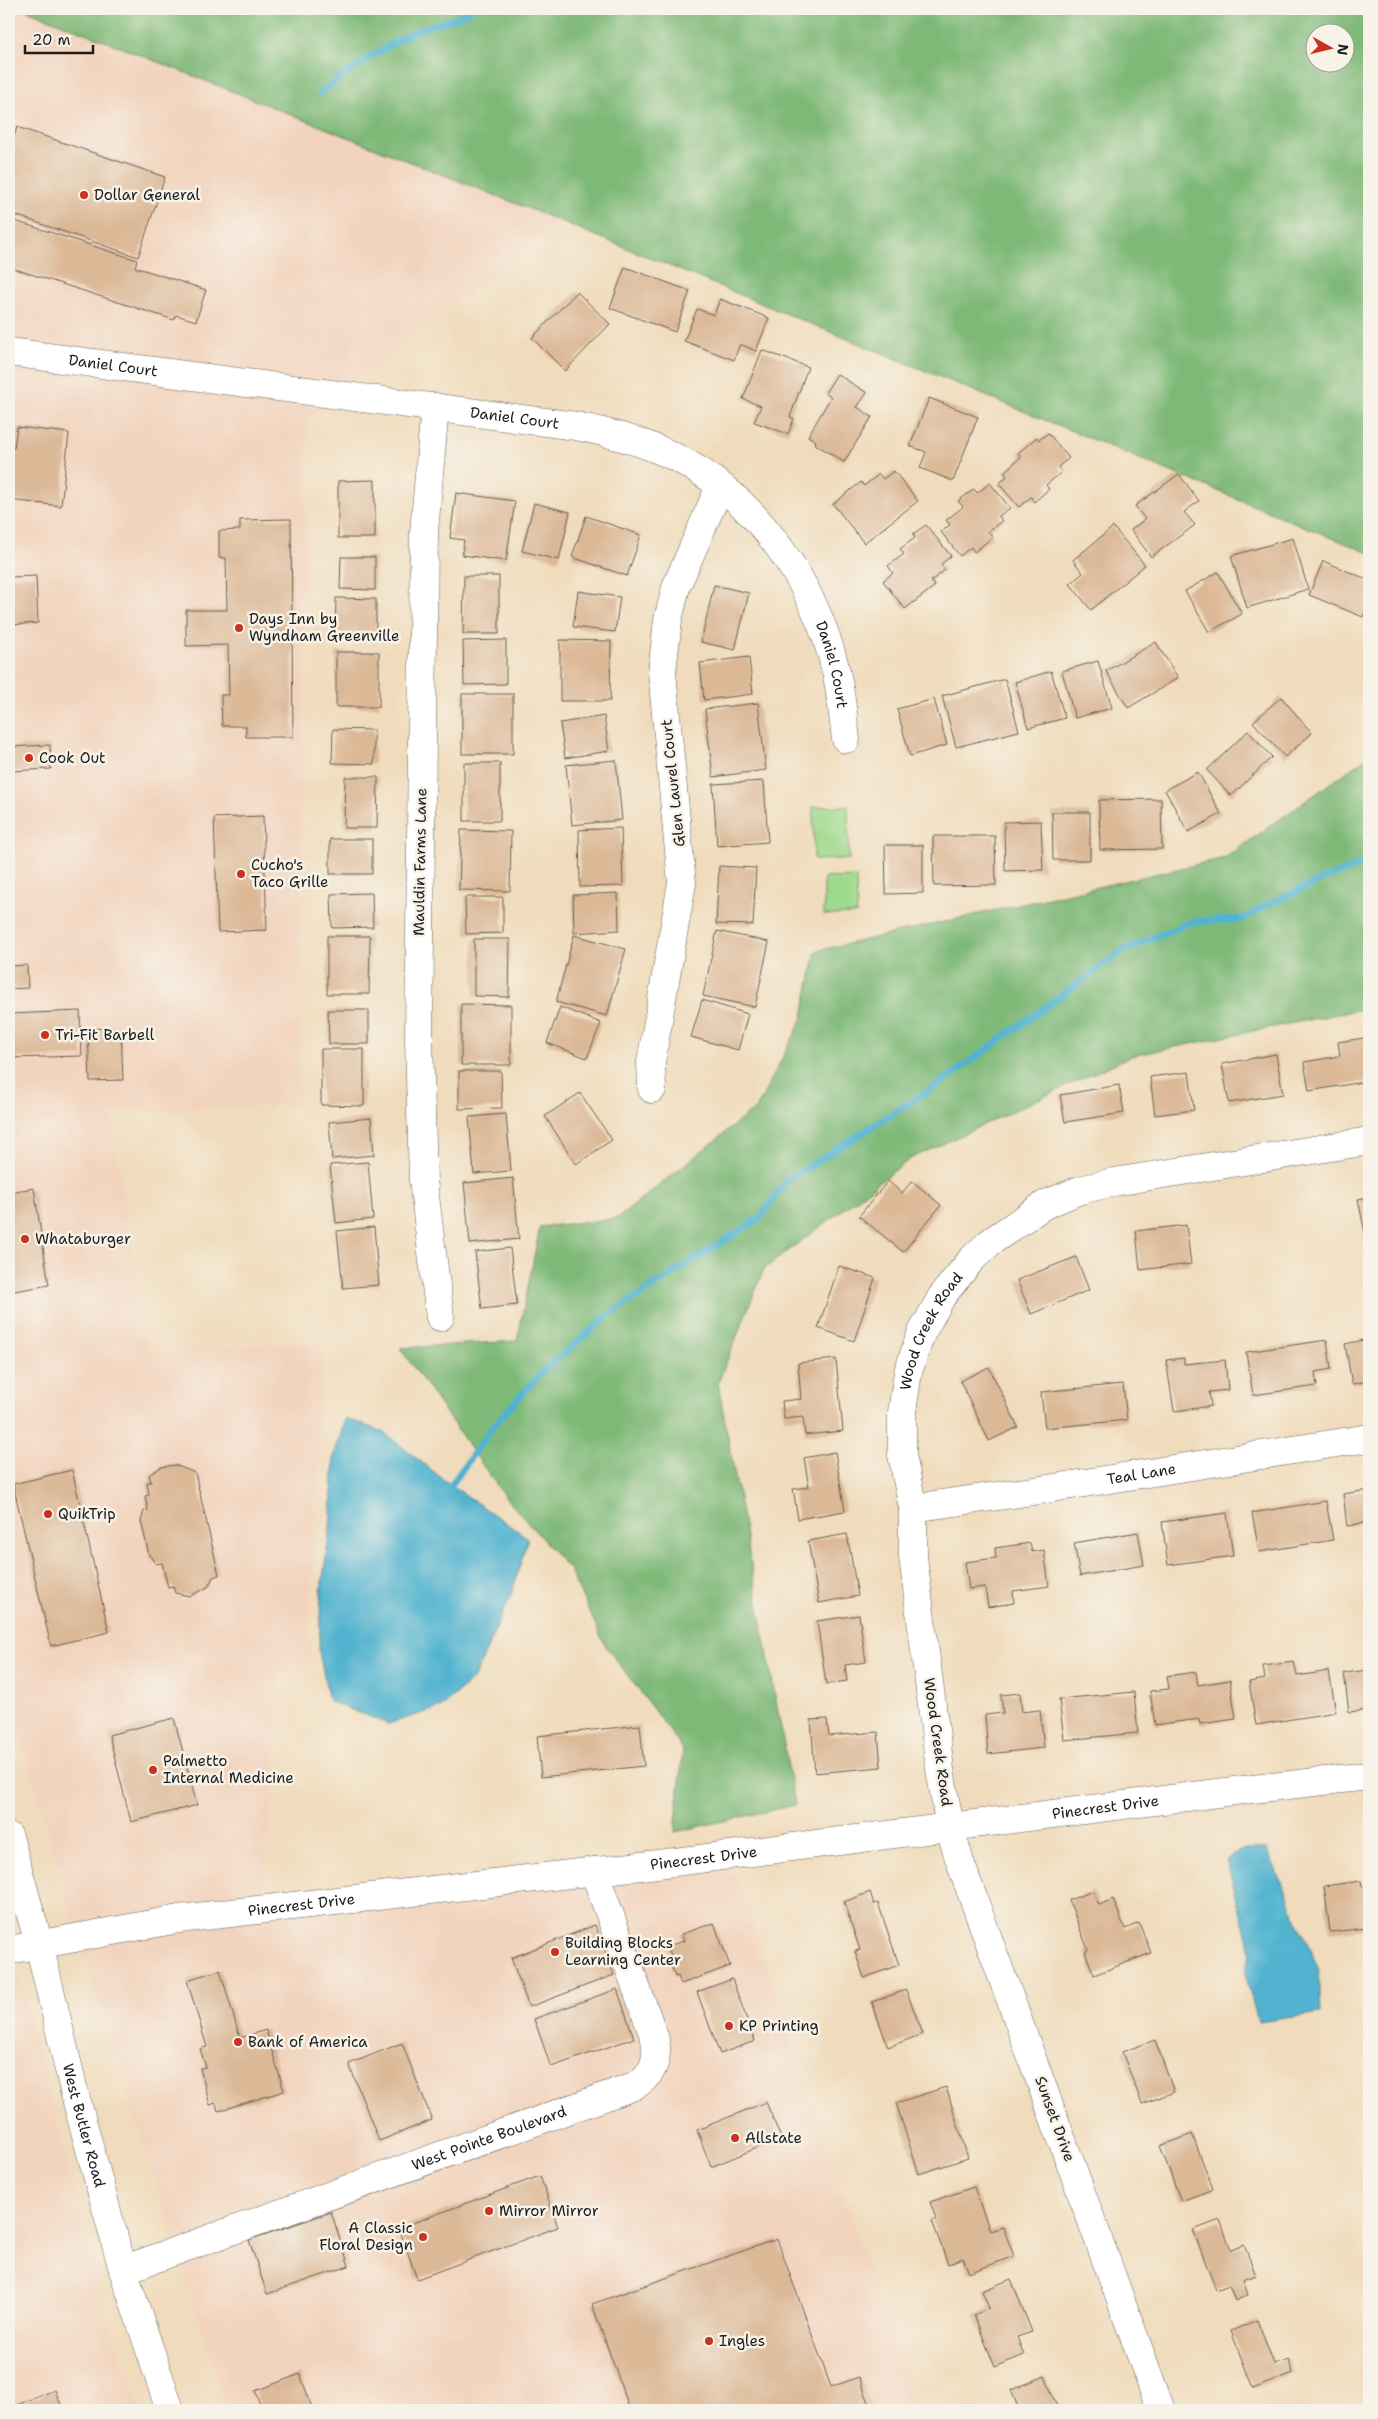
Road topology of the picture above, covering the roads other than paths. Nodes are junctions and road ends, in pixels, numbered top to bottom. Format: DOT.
graph roads {
  1 [pos="9,352"];
  2 [pos="435,408"];
  3 [pos="720,486"];
  4 [pos="846,739"];
  5 [pos="652,1089"];
  6 [pos="1369,1141"];
  7 [pos="440,1317"];
  8 [pos="1369,1438"];
  9 [pos="913,1508"];
  10 [pos="1369,1776"];
  11 [pos="950,1828"];
  12 [pos="9,1837"];
  13 [pos="594,1871"];
  14 [pos="39,1944"];
  15 [pos="9,1950"];
  16 [pos="123,2270"];
  17 [pos="170,2410"];
  18 [pos="1161,2410"];
  1 -- 2 [label="street, Daniel Court"];
  2 -- 3 [label="street, Daniel Court"];
  2 -- 7 [label="street, Mauldin Farms Lane"];
  3 -- 4 [label="street, Daniel Court"];
  3 -- 5 [label="street, Glen Laurel Court"];
  6 -- 9 [label="street, Wood Creek Road"];
  8 -- 9 [label="street, Teal Lane"];
  9 -- 11 [label="street, Wood Creek Road"];
  10 -- 11 [label="street, Pinecrest Drive"];
  11 -- 13 [label="street, Pinecrest Drive"];
  11 -- 18 [label="street, Sunset Drive"];
  12 -- 14 [label="street, West Butler Road"];
  13 -- 14 [label="street, Pinecrest Drive"];
  13 -- 16 [label="street, West Pointe Boulevard"];
  14 -- 15 [label="street, Pinecrest Drive"];
  14 -- 16 [label="street, West Butler Road"];
  16 -- 17 [label="street, West Butler Road"];
}
